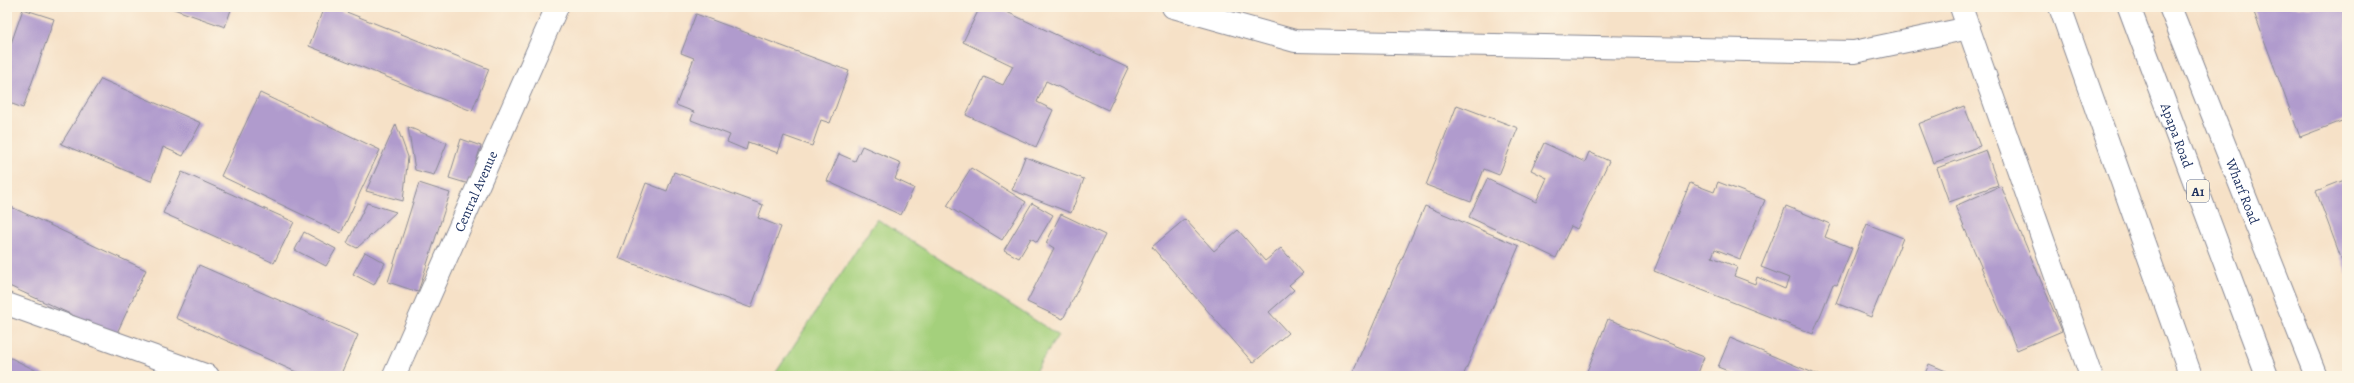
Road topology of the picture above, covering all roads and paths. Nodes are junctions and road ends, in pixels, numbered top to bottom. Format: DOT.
graph roads {
  1 [pos="557,7"];
  2 [pos="1173,7"];
  3 [pos="1961,7"];
  4 [pos="2060,7"];
  5 [pos="2129,7"];
  6 [pos="2170,7"];
  7 [pos="1969,28"];
  8 [pos="7,304"];
  9 [pos="208,376"];
  10 [pos="394,376"];
  11 [pos="2091,376"];
  12 [pos="2191,376"];
  13 [pos="2267,376"];
  14 [pos="2316,376"];
  1 -- 10 [label="street, Central Avenue"];
  2 -- 7 [label="street"];
  3 -- 7 [label="street"];
  4 -- 12 [label="street"];
  5 -- 13 [label="street, Apapa Road / A1"];
  6 -- 14 [label="street, Wharf Road"];
  7 -- 11 [label="street"];
  8 -- 9 [label="street"];
}
